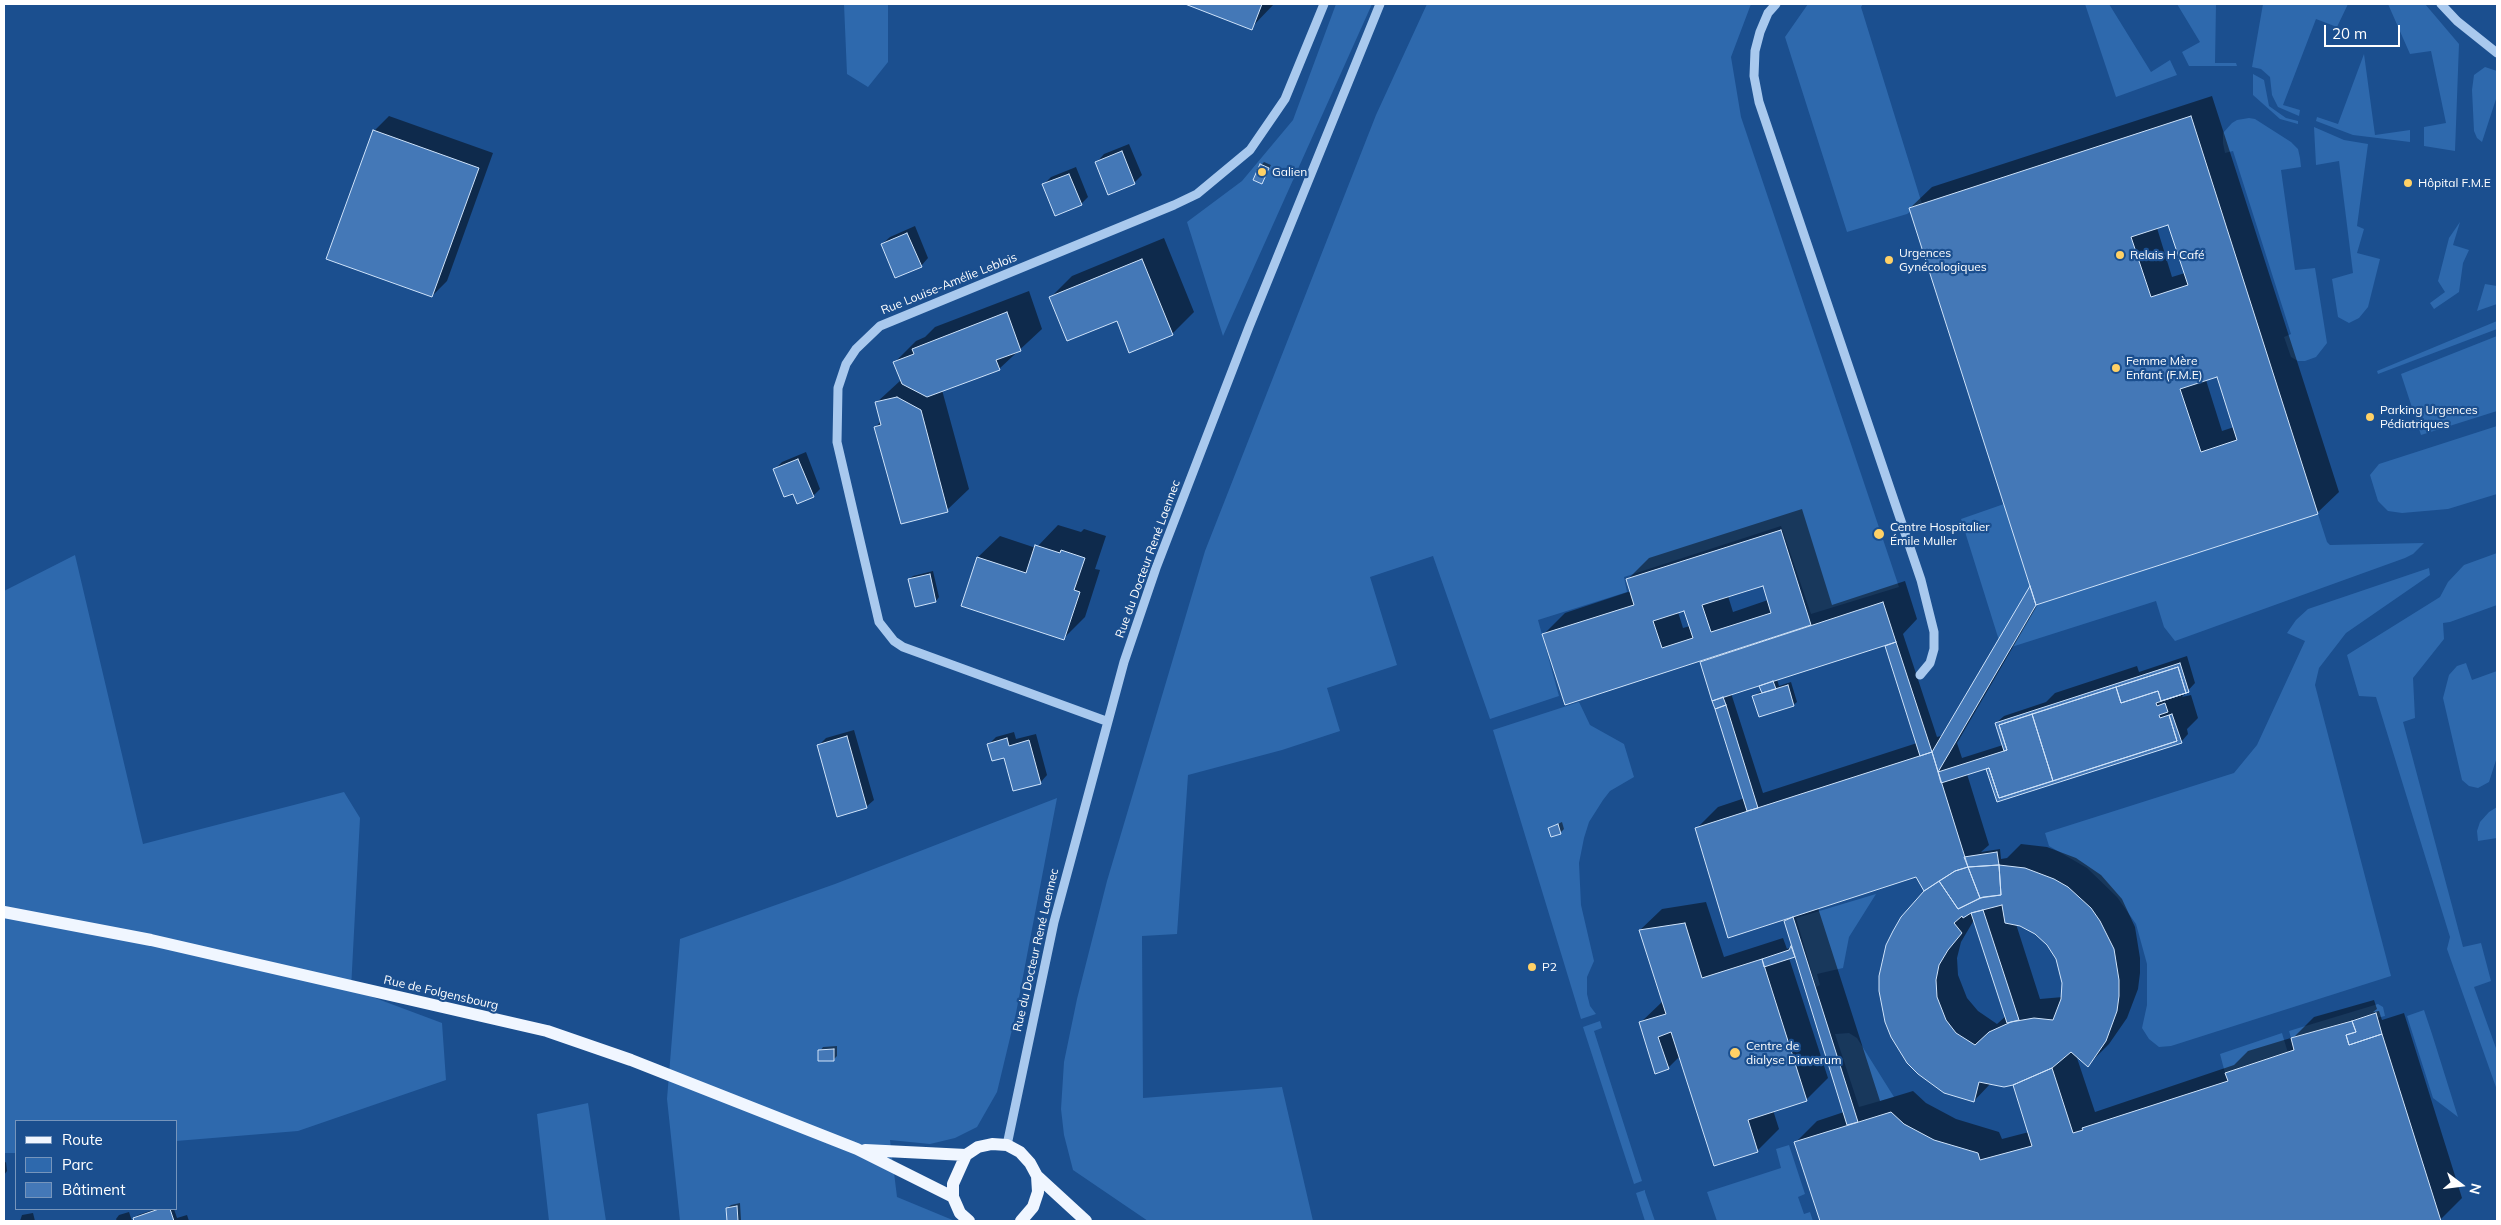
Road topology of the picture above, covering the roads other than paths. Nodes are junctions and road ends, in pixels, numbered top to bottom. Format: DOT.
graph roads {
  1 [pos="1324,4"];
  2 [pos="1380,4"];
  3 [pos="1776,4"];
  4 [pos="2441,4"];
  5 [pos="2497,53"];
  6 [pos="1920,675"];
  7 [pos="1106,721"];
  8 [pos="4,912"];
  9 [pos="1006,1145"];
  10 [pos="857,1149"];
  11 [pos="966,1155"];
  12 [pos="1036,1176"];
  13 [pos="953,1197"];
  14 [pos="969,1221"];
  15 [pos="1024,1221"];
  16 [pos="1086,1221"];
  1 -- 7 [label="street, Rue Louise-Amélie Leblois"];
  2 -- 7 [label="street, Rue du Docteur René Laennec"];
  3 -- 6 [label="street"];
  4 -- 5 [label="street"];
  7 -- 9 [label="street, Rue du Docteur René Laennec"];
  8 -- 10 [label="main road, Rue de Folgensbourg"];
  9 -- 11 [label="main road"];
  9 -- 12 [label="main road"];
  10 -- 11 [label="main road, Rue de Folgensbourg"];
  10 -- 13 [label="main road, Rue de Folgensbourg"];
  11 -- 13 [label="main road"];
  12 -- 15 [label="main road"];
  12 -- 16 [label="main road"];
  13 -- 14 [label="main road"];
}
